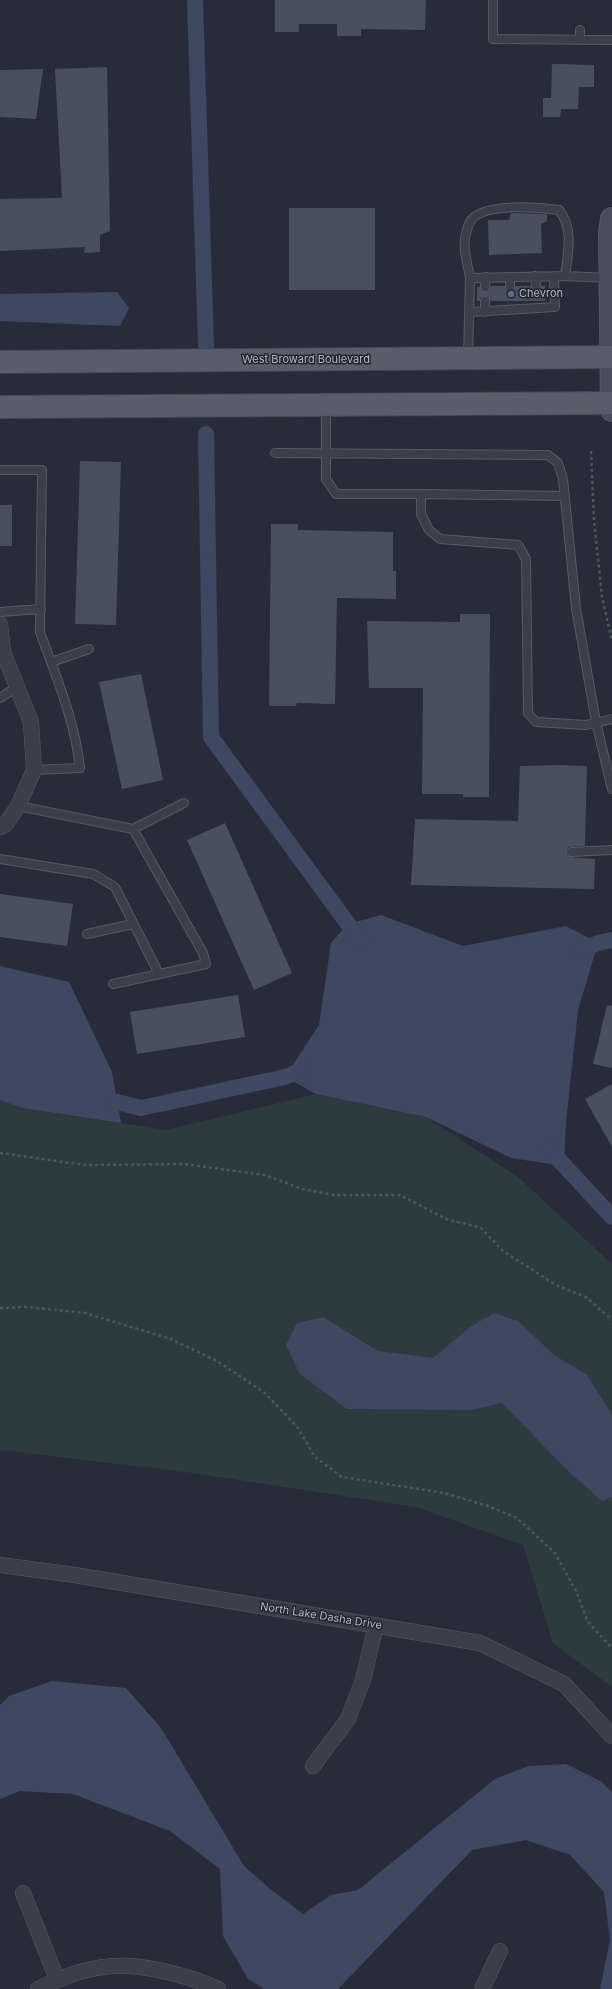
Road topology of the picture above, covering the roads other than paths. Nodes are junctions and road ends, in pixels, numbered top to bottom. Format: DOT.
graph roads {
  1 [pos="493,0"];
  2 [pos="580,30"];
  3 [pos="580,40"];
  4 [pos="612,40"];
  5 [pos="612,219"];
  6 [pos="535,276"];
  7 [pos="554,276"];
  8 [pos="566,276"];
  9 [pos="486,277"];
  10 [pos="510,277"];
  11 [pos="470,278"];
  12 [pos="610,278"];
  13 [pos="510,286"];
  14 [pos="536,286"];
  15 [pos="485,287"];
  16 [pos="485,301"];
  17 [pos="509,301"];
  18 [pos="509,310"];
  19 [pos="470,312"];
  20 [pos="485,312"];
  21 [pos="611,356"];
  22 [pos="468,359"];
  23 [pos="0,362"];
  24 [pos="612,403"];
  25 [pos="326,406"];
  26 [pos="0,407"];
  27 [pos="612,410"];
  28 [pos="275,453"];
  29 [pos="327,454"];
  30 [pos="0,470"];
  31 [pos="421,494"];
  32 [pos="565,496"];
  33 [pos="41,609"];
  34 [pos="0,612"];
  35 [pos="0,624"];
  36 [pos="89,649"];
  37 [pos="51,662"];
  38 [pos="17,687"];
  39 [pos="0,698"];
  40 [pos="612,719"];
  41 [pos="596,722"];
  42 [pos="34,770"];
  43 [pos="612,789"];
  44 [pos="184,803"];
  45 [pos="18,806"];
  46 [pos="0,827"];
  47 [pos="133,829"];
  48 [pos="612,850"];
  49 [pos="571,852"];
  50 [pos="0,859"];
  51 [pos="133,924"];
  52 [pos="87,934"];
  53 [pos="159,974"];
  54 [pos="113,984"];
  55 [pos="0,1565"];
  56 [pos="376,1625"];
  57 [pos="612,1736"];
  58 [pos="313,1766"];
  59 [pos="23,1893"];
  60 [pos="500,1951"];
  61 [pos="57,1979"];
  62 [pos="38,1989"];
  63 [pos="218,1989"];
  64 [pos="482,1989"];
  1 -- 3 [label="lane"];
  2 -- 3 [label="lane"];
  3 -- 4 [label="lane"];
  5 -- 12 [label="main road"];
  6 -- 7 [label="lane"];
  6 -- 10 [label="lane"];
  6 -- 14 [label="lane"];
  7 -- 8 [label="lane"];
  7 -- 18 [label="lane"];
  8 -- 11 [label="lane"];
  8 -- 12 [label="lane"];
  9 -- 10 [label="lane"];
  9 -- 11 [label="lane"];
  9 -- 15 [label="lane"];
  10 -- 13 [label="lane"];
  11 -- 19 [label="lane"];
  12 -- 21 [label="main road"];
  16 -- 20 [label="lane"];
  17 -- 18 [label="lane"];
  18 -- 20 [label="lane"];
  19 -- 20 [label="lane"];
  19 -- 22 [label="lane"];
  21 -- 22 [label="main road, West Broward Boulevard"];
  21 -- 24 [label="main road"];
  22 -- 23 [label="main road, West Broward Boulevard"];
  24 -- 25 [label="main road"];
  24 -- 27 [label="main road"];
  25 -- 26 [label="main road"];
  25 -- 29 [label="lane"];
  28 -- 29 [label="lane"];
  29 -- 31 [label="lane"];
  29 -- 32 [label="lane"];
  30 -- 33 [label="lane"];
  31 -- 32 [label="lane"];
  31 -- 41 [label="lane"];
  32 -- 41 [label="lane"];
  33 -- 34 [label="lane"];
  33 -- 37 [label="lane"];
  35 -- 38 [label="street"];
  36 -- 37 [label="lane"];
  37 -- 42 [label="lane"];
  38 -- 39 [label="lane"];
  38 -- 42 [label="street"];
  40 -- 41 [label="lane"];
  41 -- 43 [label="lane"];
  42 -- 45 [label="street"];
  44 -- 47 [label="lane"];
  45 -- 46 [label="street"];
  45 -- 47 [label="lane"];
  47 -- 53 [label="lane"];
  48 -- 49 [label="lane"];
  50 -- 51 [label="lane"];
  51 -- 52 [label="lane"];
  51 -- 53 [label="lane"];
  53 -- 54 [label="lane"];
  55 -- 56 [label="street, North Lake Dasha Drive"];
  56 -- 57 [label="street, North Lake Dasha Drive"];
  56 -- 58 [label="street"];
  59 -- 61 [label="street"];
  60 -- 64 [label="street"];
  61 -- 62 [label="street"];
  61 -- 63 [label="street"];
}
